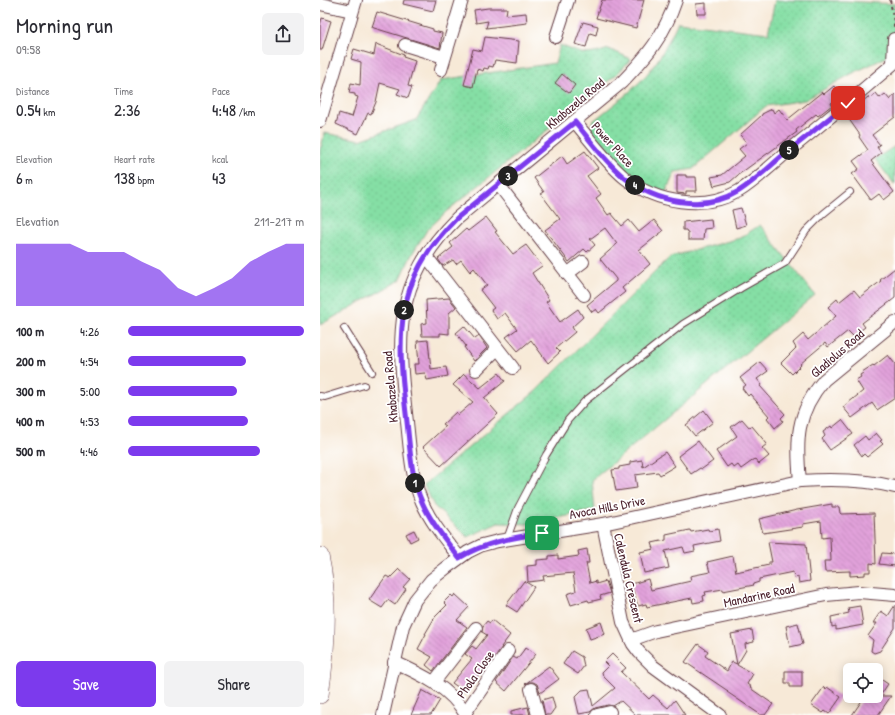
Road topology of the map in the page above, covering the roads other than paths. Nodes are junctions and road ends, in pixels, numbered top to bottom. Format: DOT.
graph roads {
  1 [pos="462,0"];
  2 [pos="568,0"];
  3 [pos="676,0"];
  4 [pos="320,4"];
  5 [pos="354,6"];
  6 [pos="556,37"];
  7 [pos="894,39"];
  8 [pos="405,45"];
  9 [pos="444,57"];
  10 [pos="894,64"];
  11 [pos="441,70"];
  12 [pos="321,113"];
  13 [pos="575,122"];
  14 [pos="498,184"];
  15 [pos="850,192"];
  16 [pos="426,256"];
  17 [pos="583,262"];
  18 [pos="567,274"];
  19 [pos="584,295"];
  20 [pos="895,322"];
  21 [pos="344,328"];
  22 [pos="497,349"];
  23 [pos="512,368"];
  24 [pos="476,370"];
  25 [pos="372,372"];
  26 [pos="364,385"];
  27 [pos="320,396"];
  28 [pos="800,481"];
  29 [pos="895,487"];
  30 [pos="603,524"];
  31 [pos="507,539"];
  32 [pos="320,556"];
  33 [pos="459,558"];
  34 [pos="895,595"];
  35 [pos="476,628"];
  36 [pos="631,640"];
  37 [pos="508,651"];
  38 [pos="394,662"];
  39 [pos="434,682"];
  40 [pos="531,689"];
  41 [pos="320,695"];
  42 [pos="610,712"];
  43 [pos="466,714"];
  44 [pos="383,715"];
  45 [pos="538,715"];
  46 [pos="597,715"];
  47 [pos="720,715"];
  1 -- 9 [label="street"];
  2 -- 6 [label="street"];
  3 -- 13 [label="street, Khabazela Road"];
  4 -- 5 [label="street"];
  5 -- 12 [label="street"];
  7 -- 10 [label="street, Power Place"];
  8 -- 9 [label="street"];
  9 -- 11 [label="street"];
  10 -- 13 [label="street, Power Place"];
  13 -- 14 [label="street, Khabazela Road"];
  14 -- 16 [label="street, Khabazela Road"];
  14 -- 18 [label="street"];
  15 -- 31 [label="lane"];
  16 -- 22 [label="street"];
  16 -- 33 [label="street, Khabazela Road"];
  17 -- 18 [label="street"];
  18 -- 19 [label="street"];
  20 -- 28 [label="street, Gladiolus Road"];
  21 -- 25 [label="lane"];
  22 -- 23 [label="street"];
  22 -- 24 [label="street"];
  26 -- 27 [label="lane"];
  28 -- 29 [label="street, Avoca Hills Drive"];
  28 -- 30 [label="street, Avoca Hills Drive"];
  30 -- 31 [label="street, Avoca Hills Drive"];
  30 -- 36 [label="street, Calendula Crescent"];
  31 -- 33 [label="street, Avoca Hills Drive"];
  32 -- 41 [label="main road"];
  33 -- 38 [label="street, Avoca Hills Drive"];
  34 -- 36 [label="street, Mandarine Road"];
  35 -- 39 [label="street"];
  36 -- 47 [label="street, Calendula Crescent"];
  37 -- 43 [label="street, Phola Close"];
  38 -- 39 [label="street"];
  38 -- 44 [label="street, Avoca Hills Drive"];
  39 -- 43 [label="street"];
  40 -- 45 [label="street"];
  42 -- 46 [label="street"];
}
